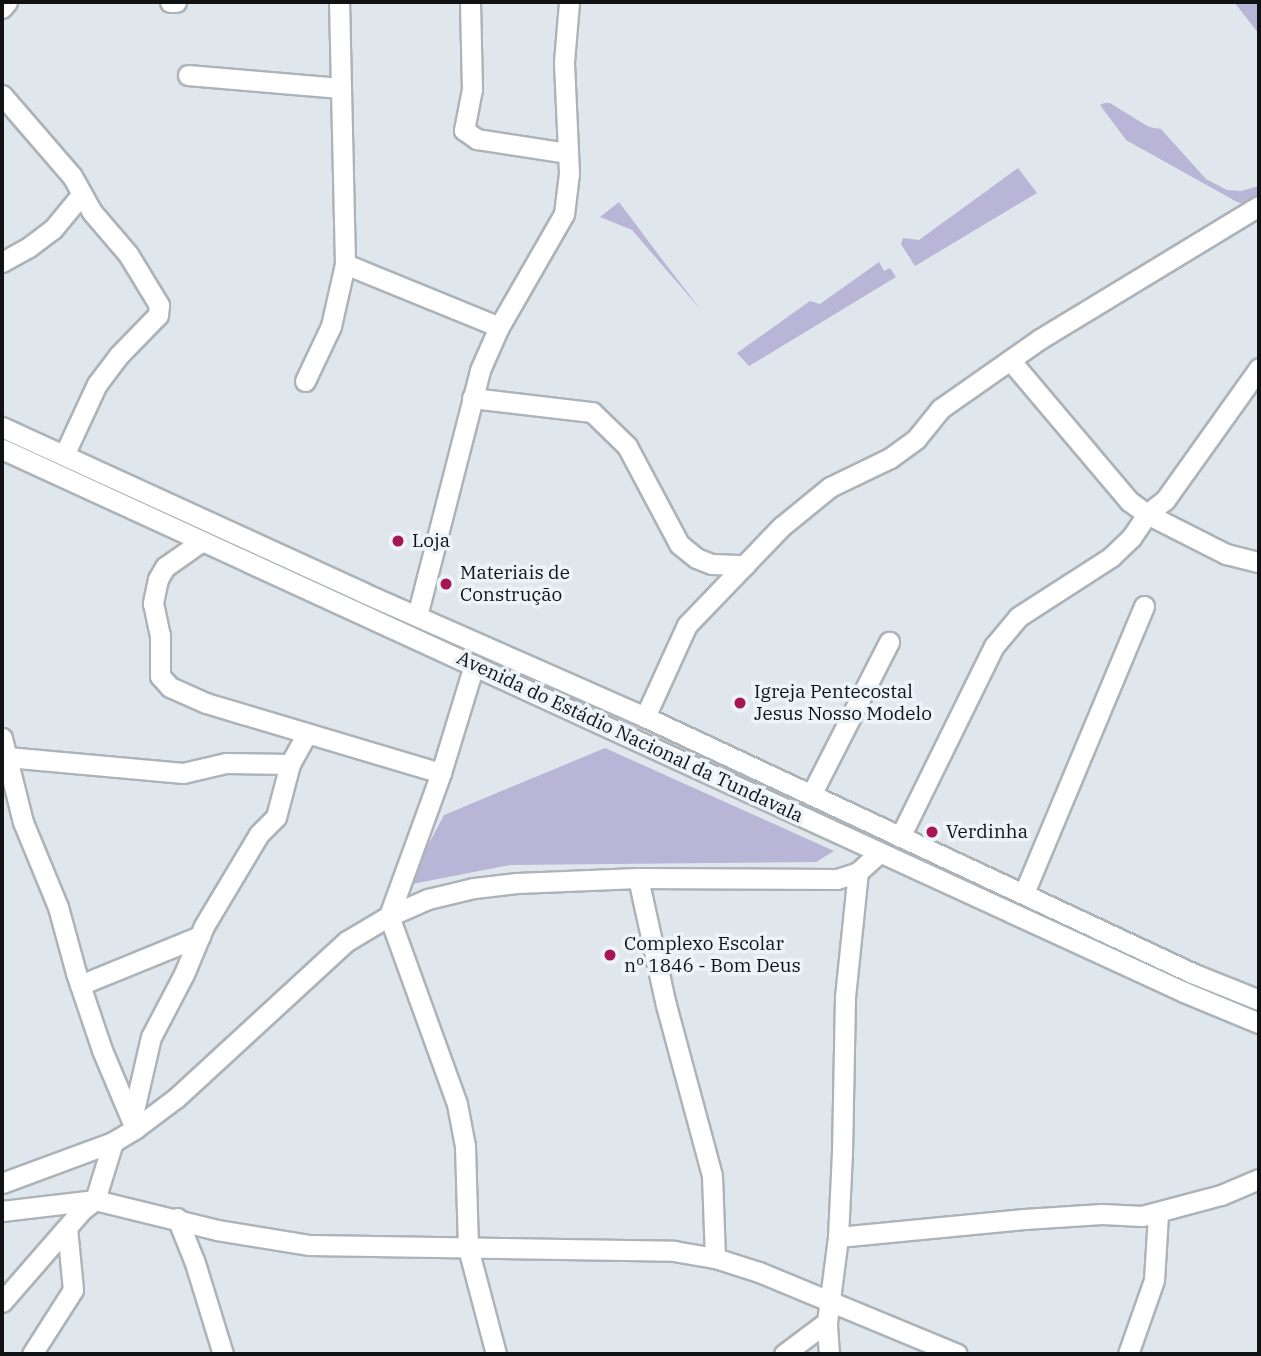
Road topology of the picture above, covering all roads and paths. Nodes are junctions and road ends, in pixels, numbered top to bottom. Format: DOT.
graph roads {
  1 [pos="7,2"];
  2 [pos="170,2"];
  3 [pos="176,2"];
  4 [pos="339,2"];
  5 [pos="470,2"];
  6 [pos="569,2"];
  7 [pos="2,8"];
  8 [pos="188,75"];
  9 [pos="339,88"];
  10 [pos="2,95"];
  11 [pos="568,153"];
  12 [pos="81,195"];
  13 [pos="1259,206"];
  14 [pos="2,262"];
  15 [pos="345,264"];
  16 [pos="499,327"];
  17 [pos="1010,360"];
  18 [pos="1259,368"];
  19 [pos="305,381"];
  20 [pos="472,398"];
  21 [pos="2,427"];
  22 [pos="2,449"];
  23 [pos="64,455"];
  24 [pos="1147,514"];
  25 [pos="202,541"];
  26 [pos="696,558"];
  27 [pos="1259,562"];
  28 [pos="745,565"];
  29 [pos="715,595"];
  30 [pos="1144,606"];
  31 [pos="417,616"];
  32 [pos="889,642"];
  33 [pos="474,665"];
  34 [pos="645,717"];
  35 [pos="307,733"];
  36 [pos="4,748"];
  37 [pos="290,765"];
  38 [pos="441,773"];
  39 [pos="811,795"];
  40 [pos="900,837"];
  41 [pos="879,853"];
  42 [pos="858,872"];
  43 [pos="638,878"];
  44 [pos="1024,893"];
  45 [pos="389,915"];
  46 [pos="200,936"];
  47 [pos="80,985"];
  48 [pos="1259,1000"];
  49 [pos="1259,1023"];
  50 [pos="134,1124"];
  51 [pos="113,1142"];
  52 [pos="1259,1179"];
  53 [pos="2,1183"];
  54 [pos="95,1200"];
  55 [pos="2,1211"];
  56 [pos="1158,1214"];
  57 [pos="177,1218"];
  58 [pos="67,1228"];
  59 [pos="838,1237"];
  60 [pos="468,1248"];
  61 [pos="715,1258"];
  62 [pos="2,1302"];
  63 [pos="831,1302"];
  64 [pos="827,1322"];
  65 [pos="32,1354"];
  66 [pos="223,1354"];
  67 [pos="496,1354"];
  68 [pos="784,1354"];
  69 [pos="829,1354"];
  70 [pos="957,1354"];
  71 [pos="1128,1354"];
  1 -- 7 [label="street"];
  2 -- 3 [label="street"];
  4 -- 9 [label="street"];
  5 -- 11 [label="street"];
  6 -- 11 [label="street"];
  8 -- 9 [label="street"];
  9 -- 15 [label="street"];
  10 -- 12 [label="street"];
  11 -- 16 [label="street"];
  12 -- 14 [label="street"];
  12 -- 23 [label="street"];
  13 -- 17 [label="street"];
  15 -- 16 [label="street"];
  15 -- 19 [label="street"];
  16 -- 20 [label="street"];
  17 -- 24 [label="street"];
  17 -- 28 [label="street"];
  18 -- 24 [label="street"];
  20 -- 26 [label="street"];
  20 -- 31 [label="street"];
  21 -- 23 [label="street, Avenida do Estádio Nacional da Tundavala"];
  22 -- 25 [label="street, Avenida do Estádio Nacional da Tundavala"];
  23 -- 31 [label="street, Avenida do Estádio Nacional da Tundavala"];
  24 -- 27 [label="street"];
  24 -- 40 [label="street"];
  25 -- 33 [label="street, Avenida do Estádio Nacional da Tundavala"];
  25 -- 35 [label="street"];
  26 -- 28 [label="street"];
  26 -- 29 [label="street"];
  28 -- 29 [label="street"];
  29 -- 34 [label="street"];
  30 -- 44 [label="street"];
  31 -- 34 [label="street, Avenida do Estádio Nacional da Tundavala"];
  32 -- 39 [label="street"];
  33 -- 38 [label="street"];
  33 -- 41 [label="street, Avenida do Estádio Nacional da Tundavala"];
  34 -- 39 [label="street, Avenida do Estádio Nacional da Tundavala"];
  35 -- 37 [label="street"];
  35 -- 38 [label="street"];
  36 -- 37 [label="street"];
  36 -- 47 [label="street"];
  37 -- 46 [label="street"];
  38 -- 45 [label="street"];
  39 -- 40 [label="street, Avenida do Estádio Nacional da Tundavala"];
  40 -- 44 [label="street, Avenida do Estádio Nacional da Tundavala"];
  41 -- 42 [label="street"];
  41 -- 49 [label="street, Avenida do Estádio Nacional da Tundavala"];
  42 -- 43 [label="street"];
  42 -- 59 [label="street"];
  43 -- 45 [label="street"];
  43 -- 61 [label="street"];
  44 -- 48 [label="street, Avenida do Estádio Nacional da Tundavala"];
  45 -- 50 [label="street"];
  45 -- 60 [label="street"];
  46 -- 47 [label="street"];
  46 -- 50 [label="street"];
  47 -- 50 [label="street"];
  50 -- 51 [label="street"];
  51 -- 53 [label="street"];
  51 -- 54 [label="street"];
  52 -- 56 [label="street"];
  54 -- 55 [label="street"];
  54 -- 57 [label="street"];
  54 -- 58 [label="street"];
  56 -- 59 [label="street"];
  56 -- 71 [label="street"];
  57 -- 60 [label="street"];
  57 -- 66 [label="street"];
  58 -- 62 [label="street"];
  58 -- 65 [label="street"];
  59 -- 63 [label="street"];
  60 -- 61 [label="street"];
  60 -- 67 [label="street"];
  61 -- 63 [label="street"];
  63 -- 64 [label="street"];
  63 -- 70 [label="street"];
  64 -- 68 [label="street"];
  64 -- 69 [label="street"];
}
